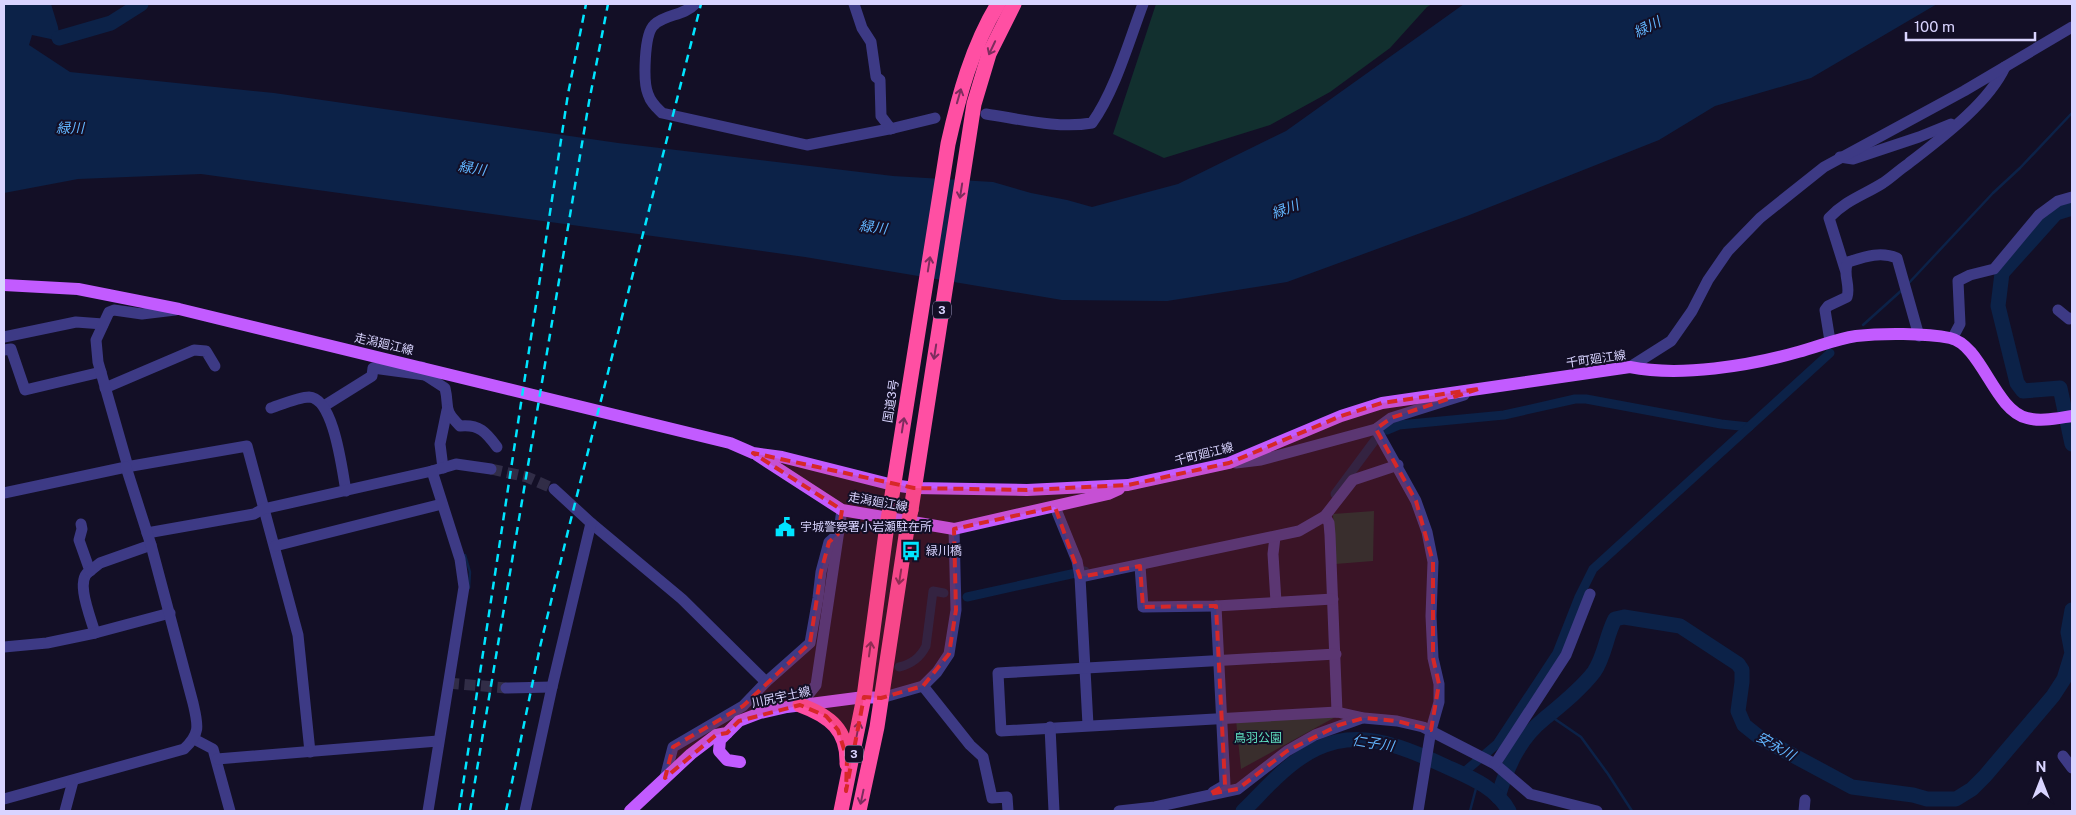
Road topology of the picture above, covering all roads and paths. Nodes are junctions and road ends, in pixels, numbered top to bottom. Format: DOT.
graph roads {
  1 [pos="695,4"];
  2 [pos="854,4"];
  3 [pos="998,4"];
  4 [pos="1014,4"];
  5 [pos="1143,4"];
  6 [pos="2072,27"];
  7 [pos="2005,67"];
  8 [pos="986,114"];
  9 [pos="935,118"];
  10 [pos="1962,120"];
  11 [pos="891,129"];
  12 [pos="1840,157"];
  13 [pos="2072,197"];
  14 [pos="1845,269"];
  15 [pos="4,284"];
  16 [pos="179,309"];
  17 [pos="2058,310"];
  18 [pos="2072,318"];
  19 [pos="103,324"];
  20 [pos="1919,336"];
  21 [pos="4,337"];
  22 [pos="1952,339"];
  23 [pos="1830,341"];
  24 [pos="4,350"];
  25 [pos="214,366"];
  26 [pos="1630,367"];
  27 [pos="424,371"];
  28 [pos="101,372"];
  29 [pos="105,388"];
  30 [pos="1478,389"];
  31 [pos="324,406"];
  32 [pos="271,408"];
  33 [pos="447,410"];
  34 [pos="2072,416"];
  35 [pos="1376,429"];
  36 [pos="497,447"];
  37 [pos="753,453"];
  38 [pos="1229,463"];
  39 [pos="1398,465"];
  40 [pos="127,467"];
  41 [pos="491,469"];
  42 [pos="438,470"];
  43 [pos="894,479"];
  44 [pos="914,482"];
  45 [pos="1128,485"];
  46 [pos="554,489"];
  47 [pos="346,491"];
  48 [pos="4,493"];
  49 [pos="442,504"];
  50 [pos="1055,507"];
  51 [pos="264,510"];
  52 [pos="842,510"];
  53 [pos="1325,516"];
  54 [pos="591,523"];
  55 [pos="81,524"];
  56 [pos="954,529"];
  57 [pos="147,533"];
  58 [pos="838,534"];
  59 [pos="1275,537"];
  60 [pos="151,545"];
  61 [pos="275,546"];
  62 [pos="1140,566"];
  63 [pos="90,570"];
  64 [pos="1080,577"];
  65 [pos="1590,594"];
  66 [pos="1333,599"];
  67 [pos="1276,602"];
  68 [pos="1216,606"];
  69 [pos="170,613"];
  70 [pos="95,633"];
  71 [pos="4,648"];
  72 [pos="1336,654"];
  73 [pos="1219,660"];
  74 [pos="1084,668"];
  75 [pos="766,682"];
  76 [pos="923,686"];
  77 [pos="552,687"];
  78 [pos="506,688"];
  79 [pos="864,697"];
  80 [pos="881,698"];
  81 [pos="800,705"];
  82 [pos="1337,712"];
  83 [pos="1222,718"];
  84 [pos="1364,718"];
  85 [pos="1088,725"];
  86 [pos="1050,727"];
  87 [pos="1431,730"];
  88 [pos="727,733"];
  89 [pos="194,739"];
  90 [pos="438,741"];
  91 [pos="310,752"];
  92 [pos="2062,756"];
  93 [pos="217,759"];
  94 [pos="740,762"];
  95 [pos="1495,764"];
  96 [pos="2072,768"];
  97 [pos="665,778"];
  98 [pos="73,781"];
  99 [pos="846,791"];
  100 [pos="1209,794"];
  101 [pos="4,799"];
  102 [pos="65,811"];
  103 [pos="230,811"];
  104 [pos="428,811"];
  105 [pos="525,811"];
  106 [pos="630,811"];
  107 [pos="842,811"];
  108 [pos="859,811"];
  109 [pos="1008,811"];
  110 [pos="1054,811"];
  111 [pos="1119,811"];
  112 [pos="1418,811"];
  113 [pos="1597,811"];
  1 -- 11 [label="street"];
  2 -- 11 [label="street"];
  43 -- 3 [label="highway, 国道3号 / 3, one-way"];
  4 -- 44 [label="highway, 3, one-way"];
  5 -- 8 [label="street"];
  6 -- 7 [label="street"];
  7 -- 10 [label="street"];
  7 -- 12 [label="street"];
  9 -- 11 [label="street"];
  10 -- 12 [label="street"];
  10 -- 14 [label="street"];
  12 -- 26 [label="street"];
  13 -- 22 [label="street"];
  14 -- 20 [label="street"];
  14 -- 23 [label="street"];
  15 -- 16 [label="main road, 走潟廻江線"];
  16 -- 19 [label="street"];
  16 -- 27 [label="main road, 走潟廻江線"];
  17 -- 18 [label="street"];
  19 -- 21 [label="street"];
  19 -- 28 [label="street"];
  20 -- 22 [label="main road, 千町廻江線"];
  20 -- 23 [label="main road, 千町廻江線"];
  22 -- 34 [label="main road"];
  23 -- 26 [label="main road, 千町廻江線"];
  24 -- 28 [label="street"];
  25 -- 29 [label="street"];
  26 -- 30 [label="main road, 千町廻江線"];
  27 -- 31 [label="street"];
  27 -- 33 [label="street"];
  27 -- 37 [label="main road, 走潟廻江線"];
  28 -- 29 [label="street"];
  29 -- 40 [label="street"];
  30 -- 35 [label="street"];
  30 -- 38 [label="main road, 千町廻江線"];
  31 -- 32 [label="street"];
  31 -- 47 [label="street"];
  33 -- 36 [label="street"];
  33 -- 42 [label="street"];
  35 -- 38 [label="street"];
  35 -- 39 [label="street"];
  37 -- 43 [label="main road, 走潟廻江線"];
  37 -- 52 [label="main road, 走潟廻江線"];
  38 -- 45 [label="main road, 千町廻江線"];
  39 -- 53 [label="street"];
  39 -- 87 [label="street"];
  40 -- 48 [label="street"];
  40 -- 51 [label="street"];
  40 -- 57 [label="street"];
  41 -- 42 [label="street"];
  42 -- 47 [label="street"];
  42 -- 49 [label="street"];
  43 -- 44 [label="main road, 走潟廻江線"];
  79 -- 43 [label="highway, 国道3号 / 3, one-way, bridge"];
  44 -- 45 [label="main road, 千町廻江線"];
  44 -- 80 [label="highway, 3, one-way, bridge"];
  45 -- 50 [label="main road, 千町廻江線"];
  46 -- 54 [label="street"];
  47 -- 51 [label="street"];
  49 -- 61 [label="street"];
  49 -- 90 [label="street"];
  50 -- 56 [label="main road, 千町廻江線"];
  50 -- 64 [label="street"];
  51 -- 57 [label="street"];
  51 -- 61 [label="street"];
  52 -- 56 [label="main road, 走潟廻江線"];
  52 -- 58 [label="street"];
  53 -- 59 [label="street"];
  53 -- 66 [label="street"];
  54 -- 75 [label="street"];
  54 -- 77 [label="street"];
  55 -- 63 [label="street"];
  56 -- 76 [label="street"];
  57 -- 60 [label="street"];
  58 -- 75 [label="street"];
  58 -- 81 [label="street"];
  59 -- 62 [label="street"];
  59 -- 67 [label="street"];
  60 -- 63 [label="street"];
  60 -- 69 [label="street"];
  61 -- 91 [label="street"];
  62 -- 64 [label="street"];
  62 -- 68 [label="street"];
  63 -- 70 [label="street"];
  64 -- 74 [label="street"];
  65 -- 95 [label="street"];
  66 -- 67 [label="street"];
  66 -- 72 [label="street"];
  67 -- 68 [label="street"];
  68 -- 73 [label="street"];
  69 -- 70 [label="street"];
  69 -- 89 [label="street"];
  70 -- 71 [label="street"];
  72 -- 73 [label="street"];
  72 -- 82 [label="street"];
  73 -- 74 [label="street"];
  73 -- 83 [label="street"];
  74 -- 85 [label="street"];
  74 -- 86 [label="street"];
  75 -- 97 [label="street"];
  76 -- 80 [label="street"];
  76 -- 109 [label="street"];
  77 -- 78 [label="street"];
  77 -- 105 [label="street"];
  79 -- 80 [label="main road, 川尻宇土線"];
  79 -- 81 [label="main road, 川尻宇土線"];
  99 -- 79 [label="highway, 国道3号 / 3, one-way"];
  80 -- 108 [label="highway, 3, one-way"];
  81 -- 88 [label="main road, 川尻宇土線"];
  81 -- 99 [label="highway"];
  82 -- 83 [label="street"];
  82 -- 84 [label="street"];
  83 -- 85 [label="street"];
  83 -- 100 [label="street"];
  84 -- 87 [label="street"];
  84 -- 100 [label="street"];
  85 -- 86 [label="street"];
  86 -- 110 [label="street"];
  87 -- 95 [label="street"];
  87 -- 112 [label="street"];
  88 -- 94 [label="main road"];
  88 -- 97 [label="main road, 川尻宇土線"];
  89 -- 93 [label="street"];
  89 -- 98 [label="street"];
  90 -- 91 [label="street"];
  90 -- 104 [label="street"];
  91 -- 93 [label="street"];
  92 -- 96 [label="street"];
  93 -- 103 [label="street"];
  95 -- 113 [label="street"];
  97 -- 106 [label="main road, 川尻宇土線"];
  98 -- 101 [label="street"];
  98 -- 102 [label="street"];
  99 -- 107 [label="highway, 国道3号 / 3"];
  100 -- 111 [label="street"];
}
